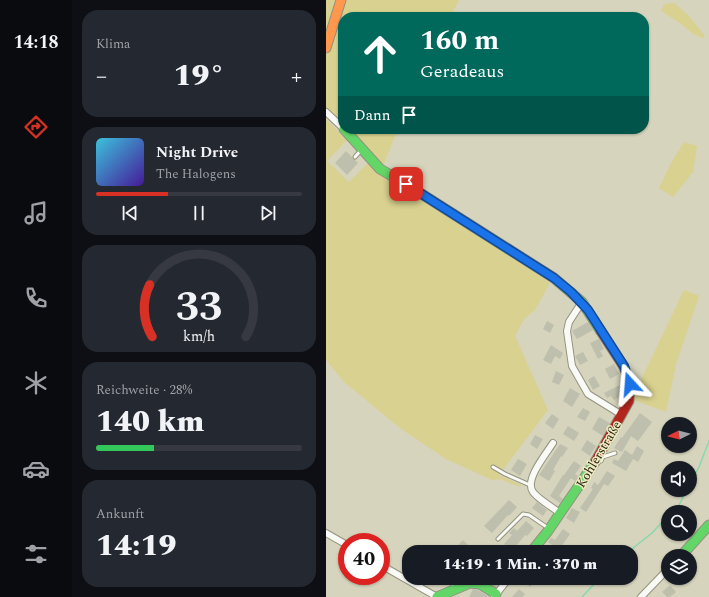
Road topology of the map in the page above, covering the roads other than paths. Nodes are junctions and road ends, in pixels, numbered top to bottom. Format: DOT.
graph roads {
  1 [pos="341,0"];
  2 [pos="326,48"];
  3 [pos="326,112"];
  4 [pos="338,124"];
  5 [pos="348,134"];
  6 [pos="362,149"];
  7 [pos="355,157"];
  8 [pos="582,302"];
  9 [pos="622,415"];
  10 [pos="553,442"];
  11 [pos="615,454"];
  12 [pos="493,466"];
  13 [pos="597,466"];
  14 [pos="594,471"];
  15 [pos="585,478"];
  16 [pos="530,485"];
  17 [pos="560,513"];
  18 [pos="709,526"];
  19 [pos="550,529"];
  20 [pos="326,533"];
  21 [pos="498,539"];
  22 [pos="338,540"];
  23 [pos="537,545"];
  24 [pos="688,549"];
  25 [pos="390,570"];
  26 [pos="661,576"];
  27 [pos="455,585"];
  28 [pos="503,585"];
  29 [pos="458,588"];
  30 [pos="495,595"];
  31 [pos="437,597"];
  32 [pos="641,597"];
  1 -- 2 [label="street"];
  3 -- 4 [label="street"];
  5 -- 6 [label="street, Kohlerstraße"];
  6 -- 7 [label="lane"];
  6 -- 8 [label="street, Kohlerstraße"];
  8 -- 9 [label="street, Kohlerstraße"];
  8 -- 9 [label="street"];
  9 -- 15 [label="street, Kohlerstraße"];
  10 -- 16 [label="street"];
  11 -- 13 [label="lane"];
  12 -- 16 [label="lane"];
  14 -- 15 [label="lane"];
  15 -- 17 [label="street, Kohlerstraße"];
  16 -- 17 [label="street"];
  17 -- 19 [label="street, Kohlerstraße"];
  18 -- 24 [label="street"];
  19 -- 21 [label="lane"];
  19 -- 23 [label="street, Kohlerstraße"];
  20 -- 22 [label="street"];
  25 -- 31 [label="street"];
  26 -- 32 [label="street"];
  27 -- 29 [label="street"];
  28 -- 30 [label="street"];
  29 -- 30 [label="street"];
  29 -- 31 [label="street"];
}
